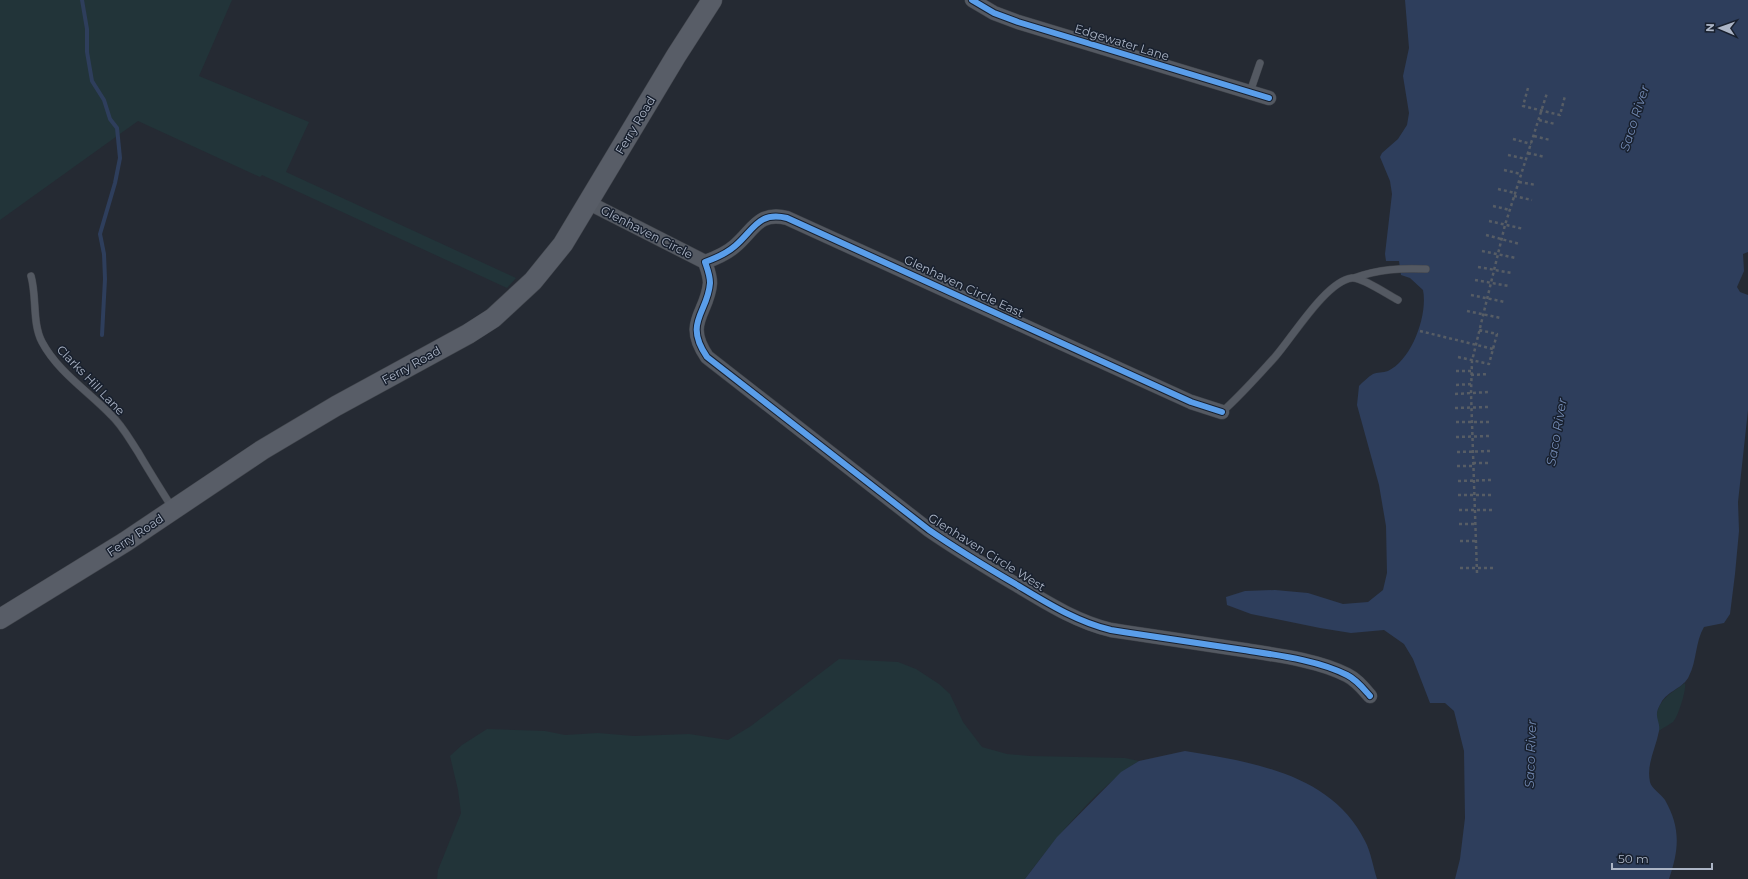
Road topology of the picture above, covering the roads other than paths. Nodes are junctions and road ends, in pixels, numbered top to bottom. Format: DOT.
graph roads {
  1 [pos="712,0"];
  2 [pos="972,0"];
  3 [pos="1260,63"];
  4 [pos="1250,92"];
  5 [pos="1269,98"];
  6 [pos="589,203"];
  7 [pos="704,262"];
  8 [pos="1426,269"];
  9 [pos="31,276"];
  10 [pos="1352,278"];
  11 [pos="1398,300"];
  12 [pos="1222,412"];
  13 [pos="173,509"];
  14 [pos="0,618"];
  15 [pos="1370,696"];
  1 -- 6 [label="main road, Ferry Road"];
  2 -- 4 [label="street, Edgewater Lane"];
  3 -- 4 [label="lane"];
  4 -- 5 [label="street, Edgewater Lane"];
  6 -- 7 [label="street, Glenhaven Circle"];
  6 -- 13 [label="main road, Ferry Road"];
  7 -- 12 [label="street, Glenhaven Circle East"];
  7 -- 15 [label="street, Glenhaven Circle West"];
  8 -- 10 [label="lane"];
  9 -- 13 [label="lane, Clarks Hill Lane"];
  10 -- 11 [label="lane"];
  10 -- 12 [label="lane"];
  13 -- 14 [label="main road, Ferry Road"];
}
